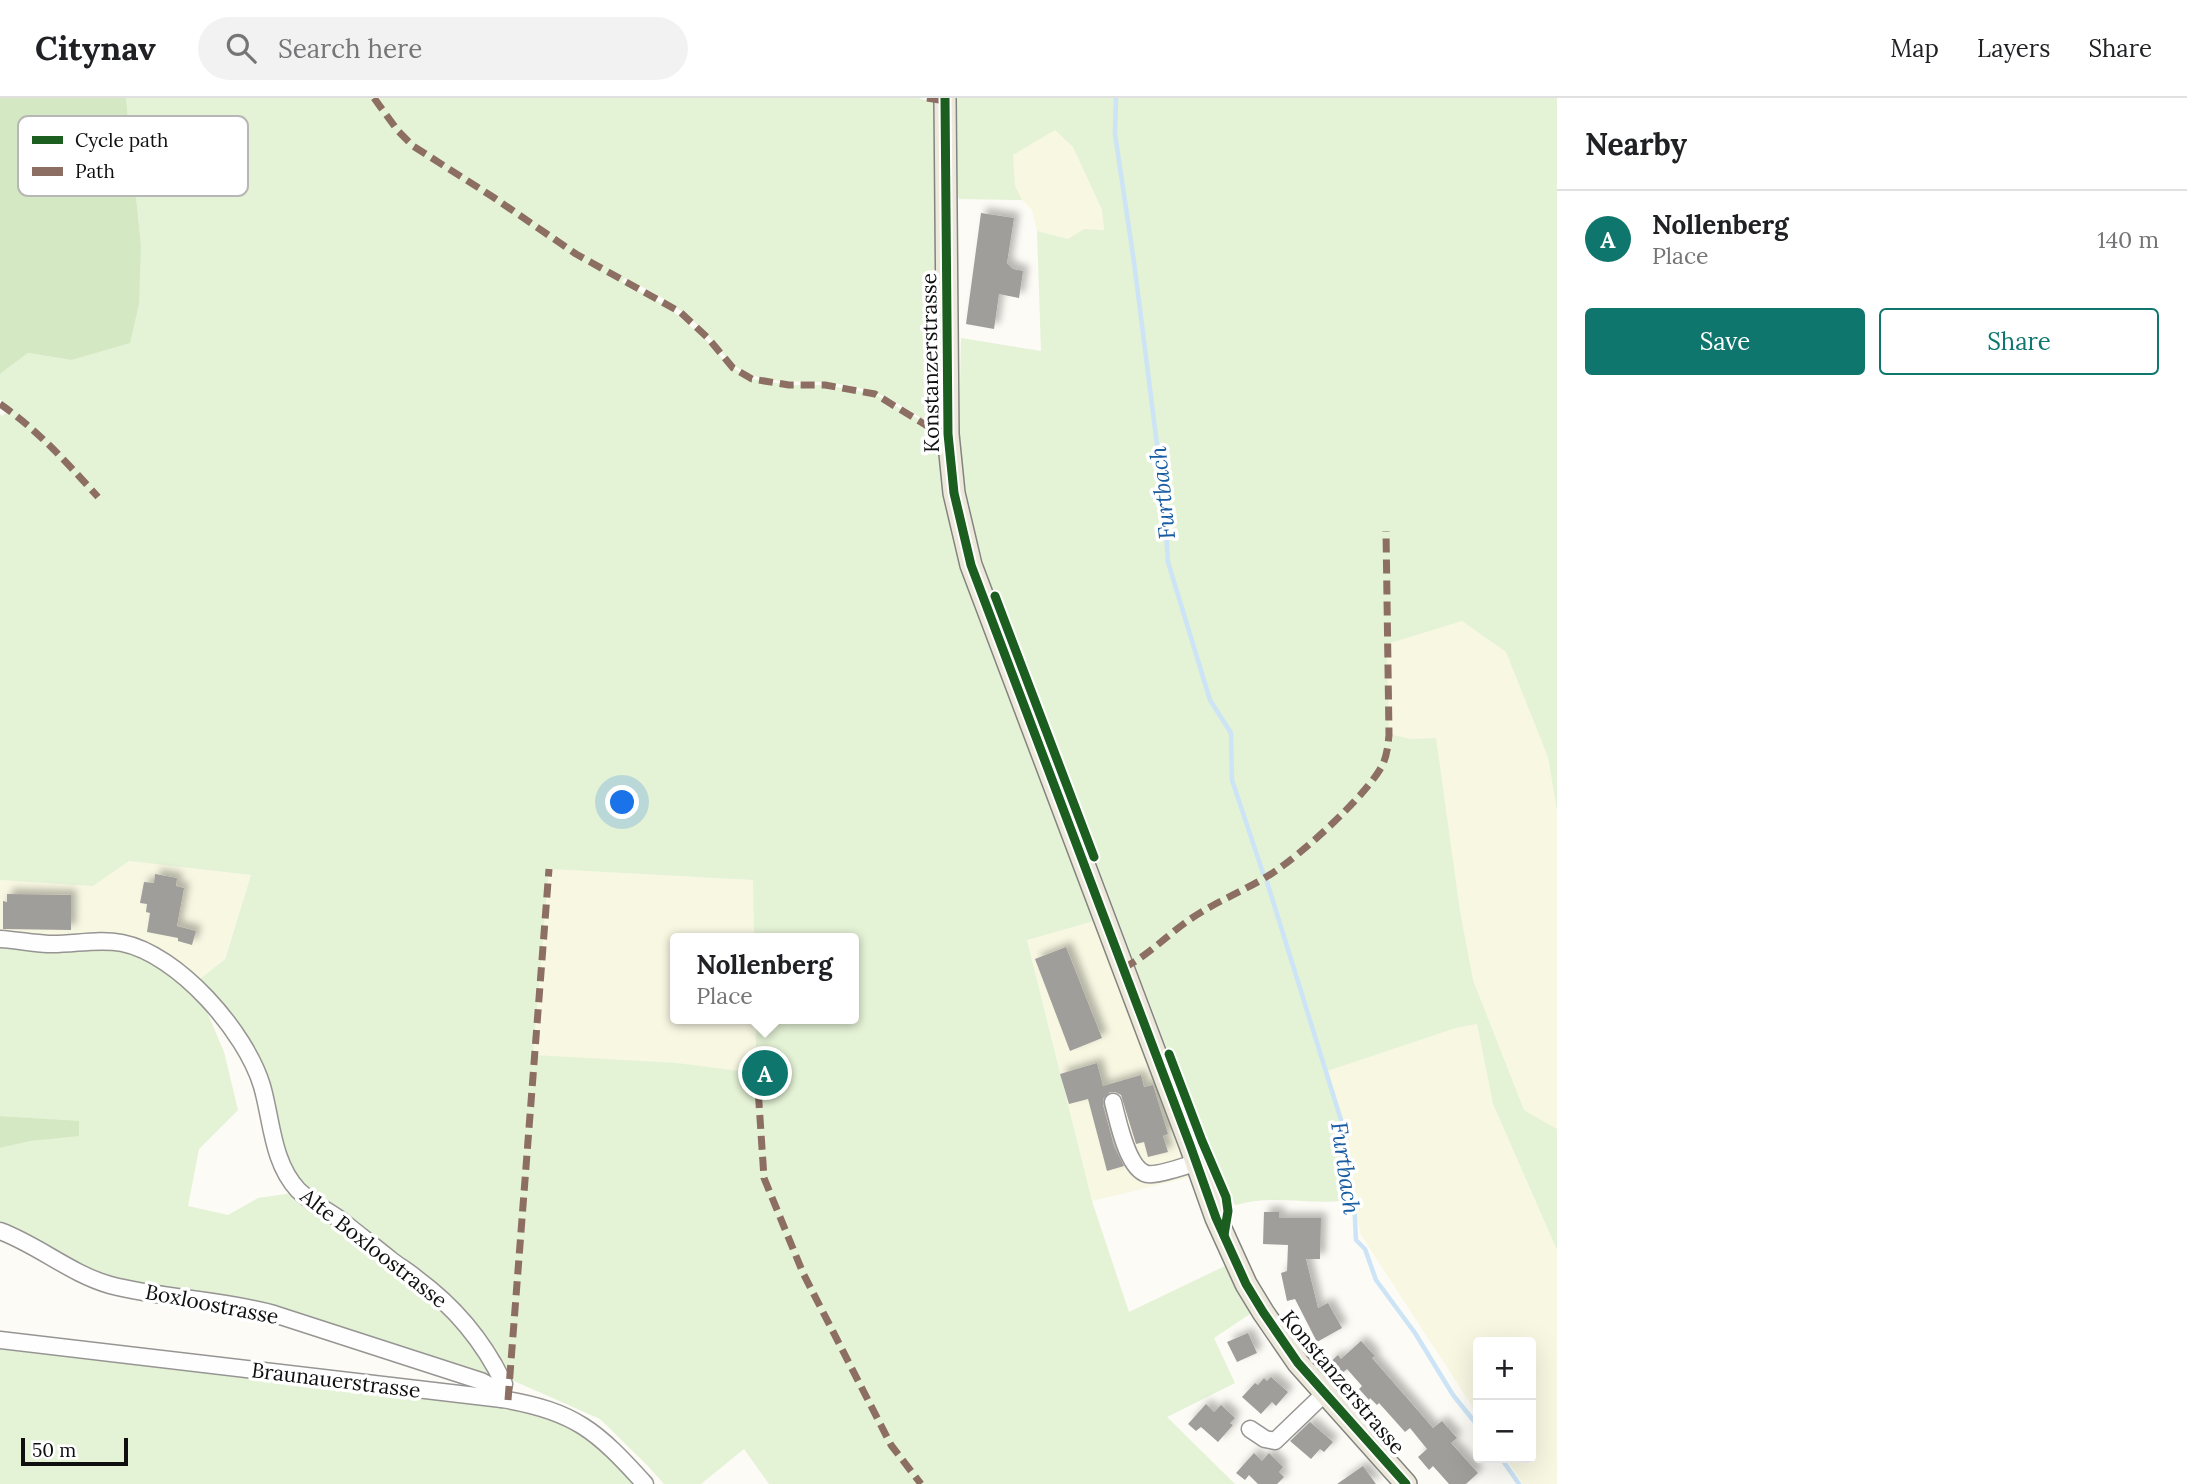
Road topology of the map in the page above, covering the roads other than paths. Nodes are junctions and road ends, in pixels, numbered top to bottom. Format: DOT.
graph roads {
  1 [pos="945,98"];
  2 [pos="0,939"];
  3 [pos="1113,1102"];
  4 [pos="1195,1163"];
  5 [pos="0,1231"];
  6 [pos="0,1340"];
  7 [pos="1325,1393"];
  8 [pos="502,1395"];
  9 [pos="1250,1429"];
  10 [pos="645,1484"];
  11 [pos="1406,1484"];
  1 -- 4 [label="main road, Konstanzerstrasse"];
  2 -- 8 [label="street, Alte Boxloostrasse"];
  3 -- 4 [label="street"];
  4 -- 7 [label="main road, Konstanzerstrasse"];
  5 -- 8 [label="street, Boxloostrasse"];
  6 -- 8 [label="street, Braunauerstrasse"];
  7 -- 9 [label="street"];
  7 -- 11 [label="main road, Konstanzerstrasse"];
  8 -- 10 [label="street, Braunauerstrasse"];
}
